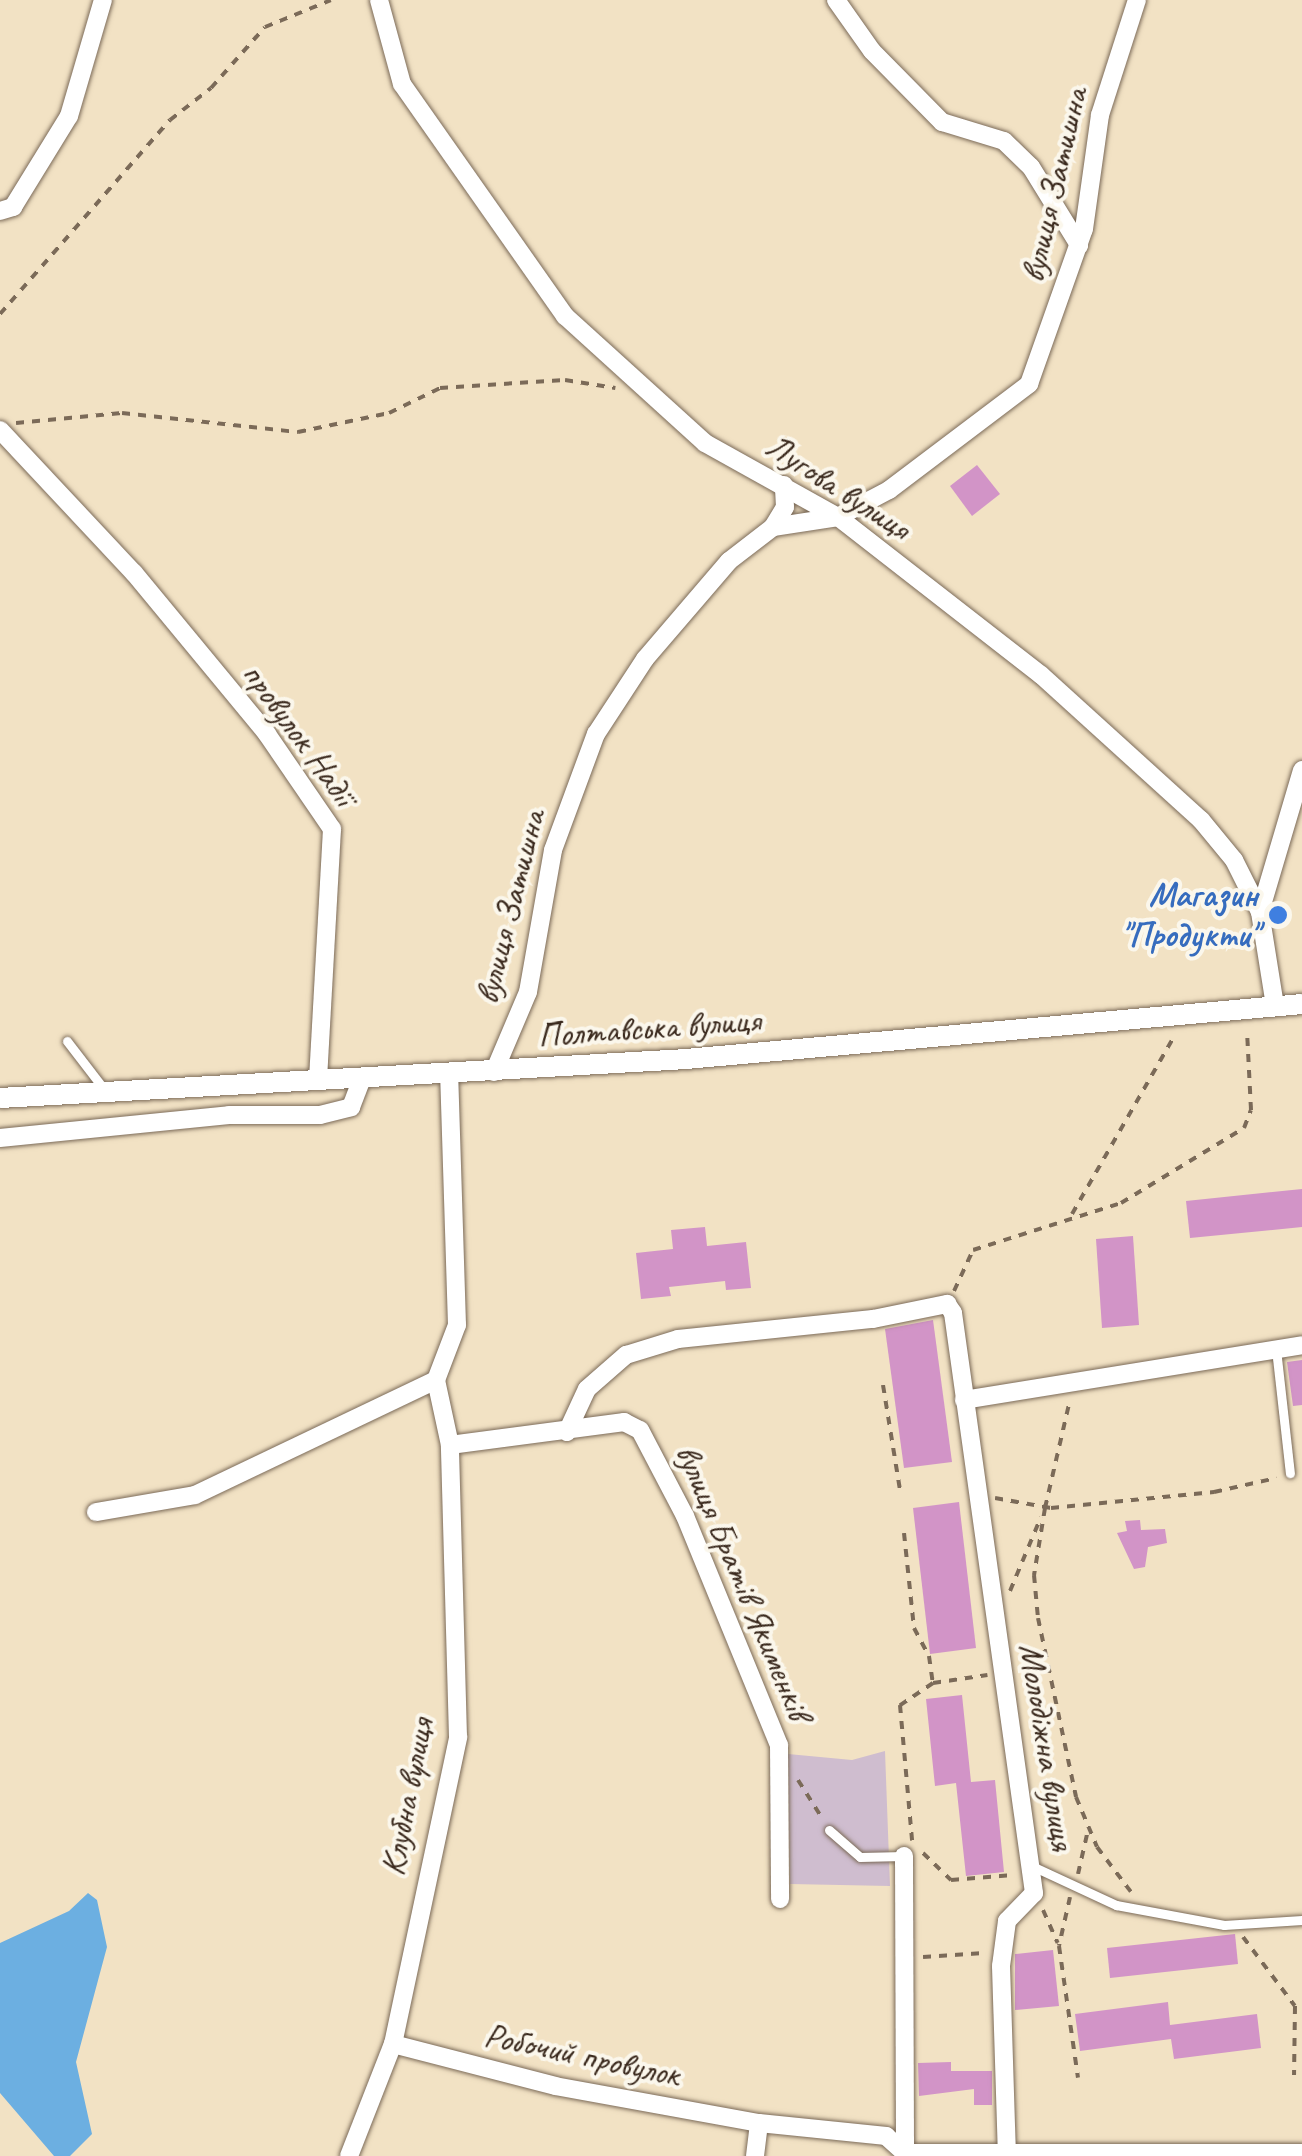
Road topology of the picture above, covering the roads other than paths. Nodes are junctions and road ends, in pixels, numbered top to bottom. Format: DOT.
graph roads {
  1 [pos="103,0"];
  2 [pos="380,0"];
  3 [pos="836,0"];
  4 [pos="1137,0"];
  5 [pos="0,211"];
  6 [pos="1079,245"];
  7 [pos="0,427"];
  8 [pos="784,485"];
  9 [pos="838,516"];
  10 [pos="773,527"];
  11 [pos="1302,770"];
  12 [pos="1260,912"];
  13 [pos="1302,1004"];
  14 [pos="1276,1006"];
  15 [pos="68,1041"];
  16 [pos="494,1072"];
  17 [pos="448,1073"];
  18 [pos="362,1078"];
  19 [pos="318,1080"];
  20 [pos="106,1091"];
  21 [pos="0,1098"];
  22 [pos="0,1138"];
  23 [pos="1302,1345"];
  24 [pos="1276,1349"];
  25 [pos="436,1380"];
  26 [pos="964,1400"];
  27 [pos="567,1432"];
  28 [pos="450,1445"];
  29 [pos="1290,1473"];
  30 [pos="96,1512"];
  31 [pos="830,1830"];
  32 [pos="908,1850"];
  33 [pos="1033,1877"];
  34 [pos="780,1898"];
  35 [pos="1302,1920"];
  36 [pos="394,2044"];
  37 [pos="759,2122"];
  38 [pos="904,2154"];
  39 [pos="1302,2154"];
  40 [pos="349,2156"];
  41 [pos="754,2156"];
  42 [pos="1007,2156"];
  1 -- 5 [label="street"];
  2 -- 8 [label="street, Лугова вулиця"];
  3 -- 6 [label="street"];
  4 -- 6 [label="street, вулиця Затишна"];
  6 -- 9 [label="street, вулиця Затишна"];
  7 -- 19 [label="street, провулок Надії"];
  8 -- 9 [label="street, Лугова вулиця"];
  8 -- 10 [label="street"];
  9 -- 10 [label="street, вулиця Затишна"];
  9 -- 12 [label="street, Лугова вулиця"];
  10 -- 16 [label="street, вулиця Затишна"];
  11 -- 12 [label="street"];
  12 -- 14 [label="street, Лугова вулиця"];
  13 -- 14 [label="street, Полтавська вулиця"];
  14 -- 16 [label="street, Полтавська вулиця"];
  15 -- 20 [label="lane"];
  16 -- 17 [label="street, Полтавська вулиця"];
  17 -- 18 [label="street, Полтавська вулиця"];
  17 -- 25 [label="street"];
  18 -- 19 [label="street, Полтавська вулиця"];
  18 -- 22 [label="street"];
  19 -- 20 [label="street, Полтавська вулиця"];
  20 -- 21 [label="street, Полтавська вулиця"];
  23 -- 24 [label="street"];
  24 -- 26 [label="street"];
  24 -- 29 [label="lane"];
  25 -- 28 [label="street, Клубна вулиця"];
  25 -- 30 [label="street"];
  26 -- 27 [label="street, Молодіжна вулиця"];
  26 -- 33 [label="street, Молодіжна вулиця"];
  27 -- 28 [label="street, вулиця Братів Якименків"];
  27 -- 34 [label="street, вулиця Братів Якименків"];
  28 -- 36 [label="street, Клубна вулиця"];
  31 -- 32 [label="lane"];
  32 -- 38 [label="street"];
  33 -- 35 [label="lane"];
  33 -- 42 [label="street, Молодіжна вулиця"];
  36 -- 37 [label="street, Робочий провулок"];
  36 -- 40 [label="street, Клубна вулиця"];
  37 -- 38 [label="street, Робочий провулок"];
  37 -- 41 [label="street"];
  38 -- 42 [label="street"];
  39 -- 42 [label="street"];
}
